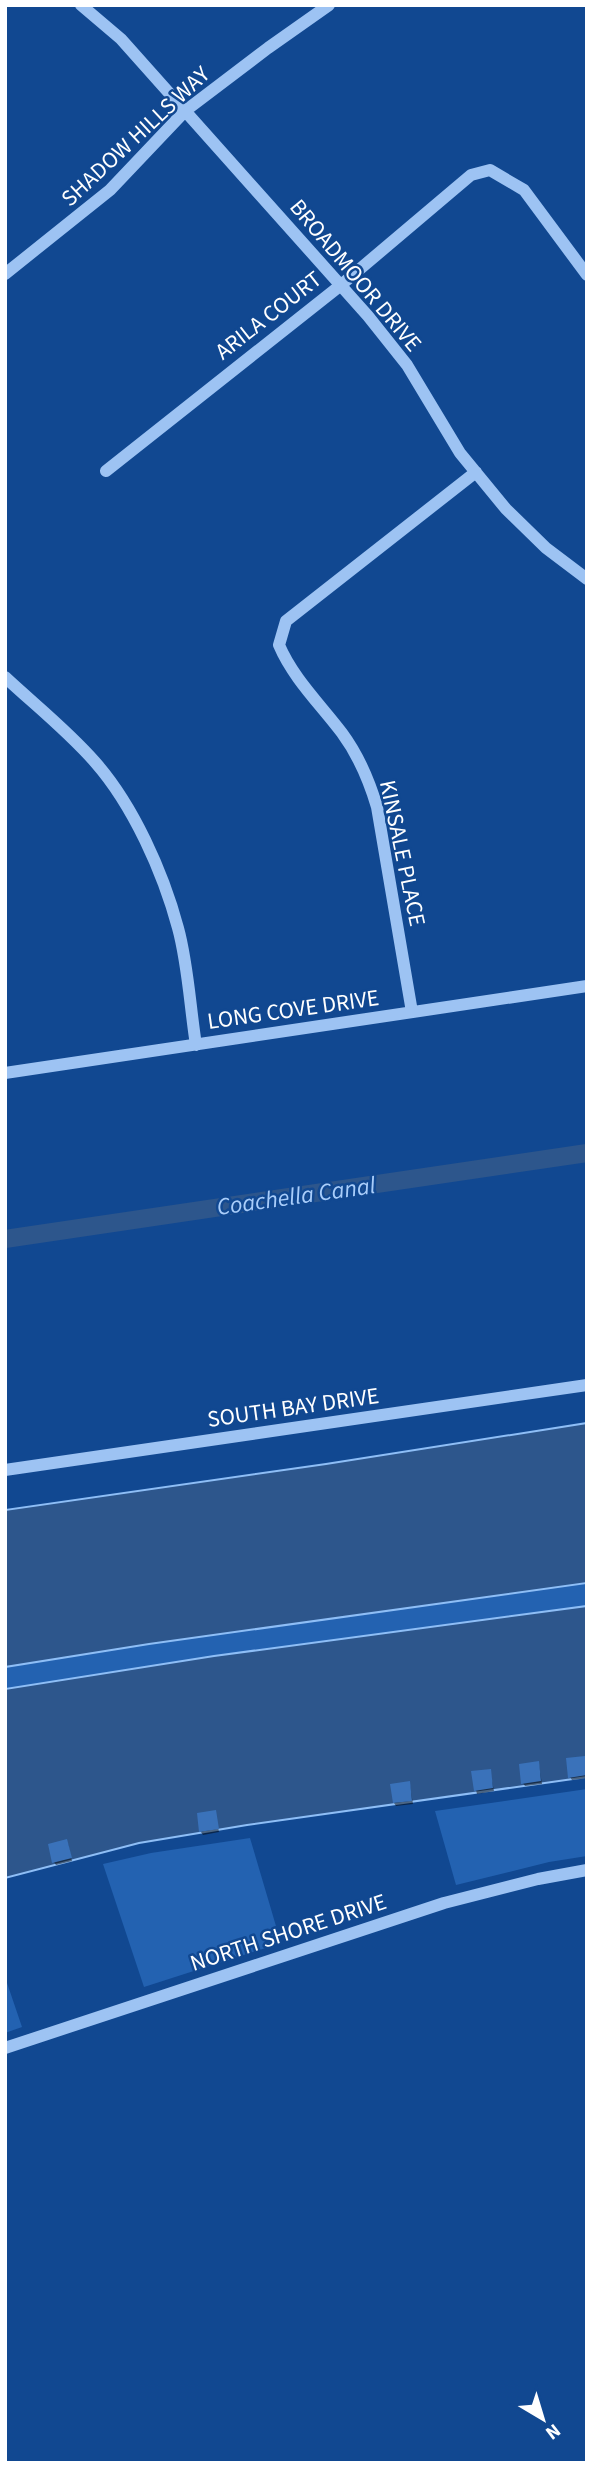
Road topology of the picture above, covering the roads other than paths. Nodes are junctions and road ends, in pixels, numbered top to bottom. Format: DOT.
graph roads {
  1 [pos="81,5"];
  2 [pos="329,5"];
  3 [pos="185,111"];
  4 [pos="5,274"];
  5 [pos="587,275"];
  6 [pos="341,285"];
  7 [pos="106,471"];
  8 [pos="476,472"];
  9 [pos="587,579"];
  10 [pos="5,677"];
  11 [pos="587,986"];
  12 [pos="412,1012"];
  13 [pos="196,1045"];
  14 [pos="5,1073"];
  15 [pos="587,1385"];
  16 [pos="5,1470"];
  17 [pos="587,1870"];
  18 [pos="5,2048"];
  1 -- 3 [label="street, BROADMOOR DRIVE"];
  2 -- 3 [label="street, SHADOW HILLS WAY"];
  3 -- 4 [label="street, SHADOW HILLS WAY"];
  3 -- 6 [label="street, BROADMOOR DRIVE"];
  5 -- 6 [label="street, ARILA COURT"];
  6 -- 7 [label="street, ARILA COURT"];
  6 -- 8 [label="street, BROADMOOR DRIVE"];
  8 -- 9 [label="street, BROADMOOR DRIVE"];
  8 -- 12 [label="street, KINSALE PLACE"];
  10 -- 13 [label="street"];
  11 -- 12 [label="street, LONG COVE DRIVE"];
  12 -- 13 [label="street, LONG COVE DRIVE"];
  13 -- 14 [label="street, LONG COVE DRIVE"];
  15 -- 16 [label="street, SOUTH BAY DRIVE"];
  17 -- 18 [label="street, NORTH SHORE DRIVE"];
}
